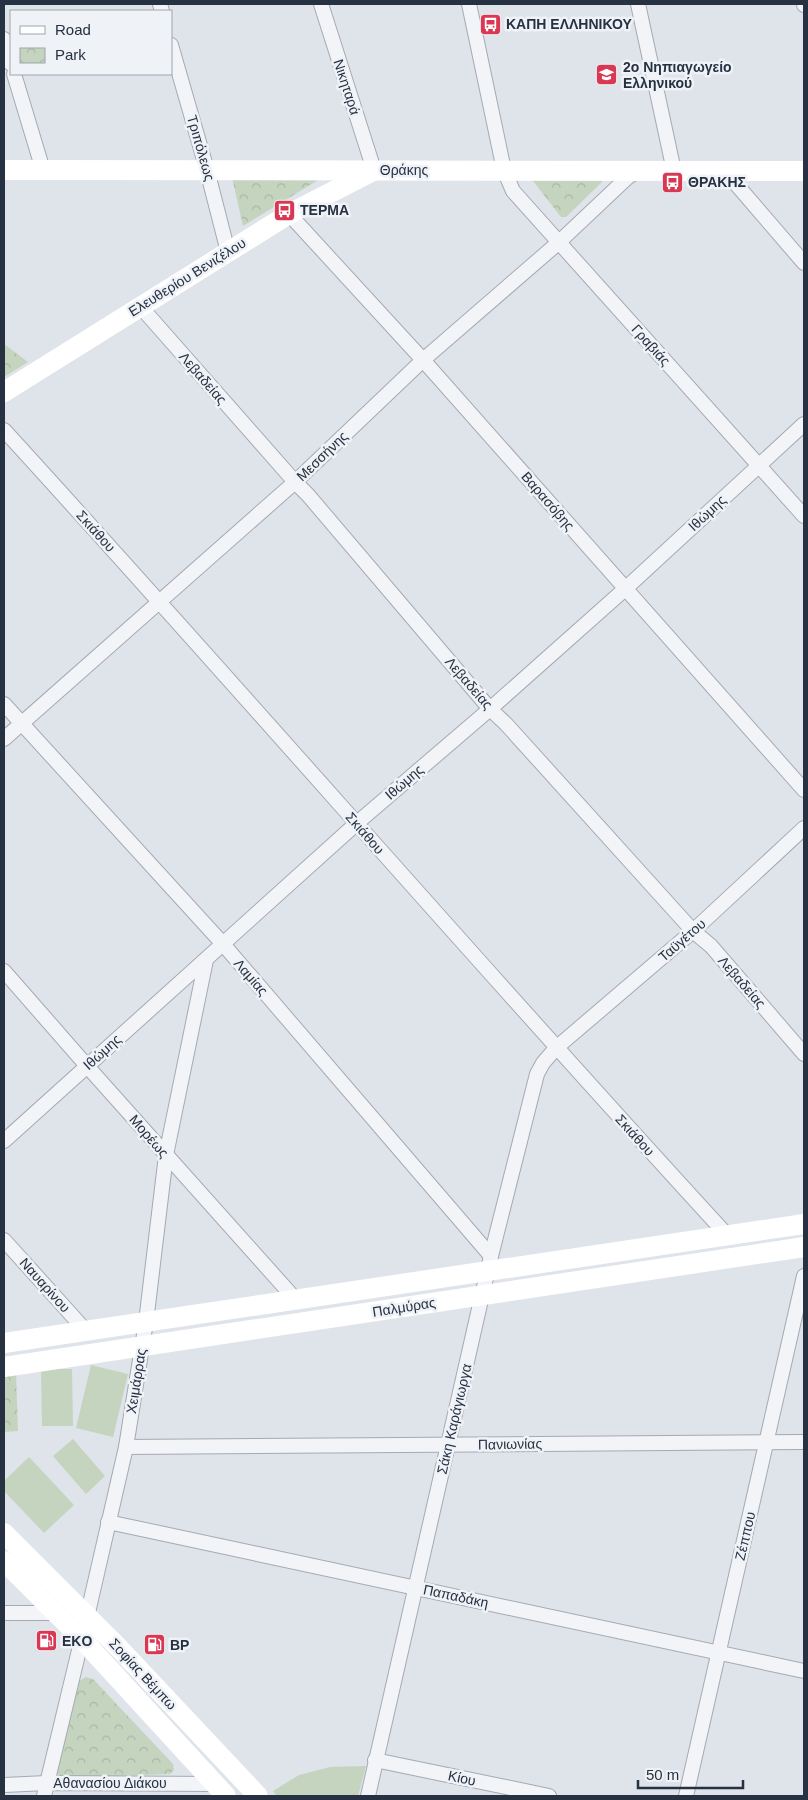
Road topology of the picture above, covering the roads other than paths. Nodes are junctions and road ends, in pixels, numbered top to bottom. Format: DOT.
graph roads {
  1 [pos="321,4"];
  2 [pos="469,4"];
  3 [pos="638,4"];
  4 [pos="4,39"];
  5 [pos="172,48"];
  6 [pos="10,60"];
  7 [pos="14,75"];
  8 [pos="4,170"];
  9 [pos="43,170"];
  10 [pos="207,170"];
  11 [pos="374,170"];
  12 [pos="504,170"];
  13 [pos="637,171"];
  14 [pos="674,171"];
  15 [pos="729,171"];
  16 [pos="804,171"];
  17 [pos="289,214"];
  18 [pos="558,243"];
  19 [pos="228,252"];
  20 [pos="804,263"];
  21 [pos="140,306"];
  22 [pos="423,360"];
  23 [pos="4,392"];
  24 [pos="804,424"];
  25 [pos="4,430"];
  26 [pos="759,465"];
  27 [pos="295,482"];
  28 [pos="804,516"];
  29 [pos="625,589"];
  30 [pos="160,601"];
  31 [pos="4,704"];
  32 [pos="490,709"];
  33 [pos="21,724"];
  34 [pos="4,739"];
  35 [pos="804,790"];
  36 [pos="357,823"];
  37 [pos="804,828"];
  38 [pos="693,931"];
  39 [pos="223,944"];
  40 [pos="206,960"];
  41 [pos="4,971"];
  42 [pos="556,1048"];
  43 [pos="804,1054"];
  44 [pos="87,1066"];
  45 [pos="4,1141"];
  46 [pos="166,1155"];
  47 [pos="804,1224"];
  48 [pos="727,1236"];
  49 [pos="4,1240"];
  50 [pos="804,1246"];
  51 [pos="490,1264"];
  52 [pos="804,1276"];
  53 [pos="484,1295"];
  54 [pos="296,1300"];
  55 [pos="146,1322"];
  56 [pos="86,1331"];
  57 [pos="4,1344"];
  58 [pos="142,1346"];
  59 [pos="4,1367"];
  60 [pos="766,1442"];
  61 [pos="804,1442"];
  62 [pos="448,1445"];
  63 [pos="126,1447"];
  64 [pos="108,1522"];
  65 [pos="4,1533"];
  66 [pos="4,1561"];
  67 [pos="416,1588"];
  68 [pos="56,1612"];
  69 [pos="4,1613"];
  70 [pos="87,1617"];
  71 [pos="81,1638"];
  72 [pos="718,1653"];
  73 [pos="804,1671"];
  74 [pos="376,1760"];
  75 [pos="4,1784"];
  76 [pos="46,1790"];
  77 [pos="221,1790"];
  78 [pos="370,1790"];
  79 [pos="258,1796"];
  80 [pos="380,1796"];
  81 [pos="549,1796"];
  82 [pos="686,1796"];
  1 -- 11 [label="street, Νικηταρά"];
  2 -- 12 [label="street, Γραβιάς"];
  3 -- 14 [label="street"];
  4 -- 6 [label="street"];
  5 -- 10 [label="street, Τριπόλεως"];
  7 -- 9 [label="street"];
  8 -- 9 [label="main road, Θράκης"];
  9 -- 10 [label="main road, Θράκης"];
  10 -- 11 [label="main road, Θράκης"];
  10 -- 19 [label="street, Τριπόλεως"];
  11 -- 12 [label="main road, Θράκης"];
  11 -- 17 [label="main road, Ελευθερίου Βενιζέλου"];
  12 -- 13 [label="main road, Θράκης"];
  12 -- 18 [label="street, Γραβιάς"];
  13 -- 14 [label="main road, Θράκης"];
  13 -- 18 [label="street, Μεσσήνης"];
  14 -- 15 [label="main road, Θράκης"];
  15 -- 16 [label="main road, Θράκης"];
  15 -- 20 [label="street"];
  17 -- 19 [label="main road, Ελευθερίου Βενιζέλου"];
  17 -- 22 [label="street, Βαρασόβης"];
  18 -- 22 [label="street, Μεσσήνης"];
  18 -- 26 [label="street, Γραβιάς"];
  19 -- 21 [label="main road, Ελευθερίου Βενιζέλου"];
  21 -- 23 [label="main road, Ελευθερίου Βενιζέλου"];
  21 -- 27 [label="street, Λεβαδείας"];
  22 -- 27 [label="street, Μεσσήνης"];
  22 -- 29 [label="street, Βαρασόβης"];
  24 -- 26 [label="street, Ιθώμης"];
  25 -- 30 [label="street, Σκιάθου"];
  26 -- 28 [label="street, Γραβιάς"];
  26 -- 29 [label="street, Ιθώμης"];
  27 -- 30 [label="street, Μεσσήνης"];
  27 -- 32 [label="street, Λεβαδείας"];
  29 -- 32 [label="street, Ιθώμης"];
  29 -- 35 [label="street, Βαρασόβης"];
  30 -- 33 [label="street, Μεσσήνης"];
  30 -- 36 [label="street, Σκιάθου"];
  31 -- 33 [label="street, Λαμίας"];
  32 -- 36 [label="street, Ιθώμης"];
  32 -- 38 [label="street, Λεβαδείας"];
  33 -- 34 [label="street, Μεσσήνης"];
  33 -- 39 [label="street, Λαμίας"];
  36 -- 39 [label="street, Ιθώμης"];
  36 -- 42 [label="street, Σκιάθου"];
  37 -- 38 [label="street, Ταϋγέτου"];
  38 -- 42 [label="street, Ταϋγέτου"];
  38 -- 43 [label="street, Λεβαδείας"];
  39 -- 40 [label="street, Ιθώμης"];
  39 -- 51 [label="street, Λαμίας"];
  40 -- 44 [label="street, Ιθώμης"];
  40 -- 46 [label="street, Χειμάρρας"];
  41 -- 44 [label="street, Μορέως"];
  42 -- 48 [label="street, Σκιάθου"];
  42 -- 51 [label="street, Σάκη Καράγιωργα"];
  44 -- 45 [label="street, Ιθώμης"];
  44 -- 46 [label="street, Μορέως"];
  46 -- 54 [label="street, Μορέως"];
  46 -- 55 [label="street, Χειμάρρας"];
  47 -- 48 [label="main road, Παλμύρας"];
  48 -- 51 [label="main road, Παλμύρας"];
  49 -- 56 [label="street, Ναυαρίνου"];
  50 -- 53 [label="main road, Παλμύρας"];
  51 -- 53 [label="street, Σάκη Καράγιωργα"];
  51 -- 54 [label="main road, Παλμύρας"];
  52 -- 60 [label="street, Ζέππου"];
  53 -- 58 [label="main road, Παλμύρας"];
  53 -- 62 [label="street, Σάκη Καράγιωργα"];
  54 -- 55 [label="main road, Παλμύρας"];
  55 -- 56 [label="main road, Παλμύρας"];
  55 -- 58 [label="street, Χειμάρρας"];
  56 -- 57 [label="main road, Παλμύρας"];
  58 -- 59 [label="main road, Παλμύρας"];
  58 -- 63 [label="street, Χειμάρρας"];
  60 -- 61 [label="street, Πανιωνίας"];
  60 -- 62 [label="street, Πανιωνίας"];
  60 -- 72 [label="street, Ζέππου"];
  62 -- 63 [label="street, Πανιωνίας"];
  62 -- 67 [label="street, Σάκη Καράγιωργα"];
  63 -- 64 [label="street, Χειμάρρας"];
  64 -- 67 [label="street, Παπαδάκη"];
  64 -- 70 [label="street, Χειμάρρας"];
  65 -- 70 [label="main road, Σοφίας Βέμπω"];
  66 -- 68 [label="main road, Σοφίας Βέμπω"];
  67 -- 72 [label="street, Παπαδάκη"];
  67 -- 74 [label="street, Σάκη Καράγιωργα"];
  68 -- 69 [label="street"];
  68 -- 71 [label="main road, Σοφίας Βέμπω"];
  70 -- 71 [label="street, Χειμάρρας"];
  70 -- 79 [label="main road, Σοφίας Βέμπω"];
  71 -- 76 [label="street, Χειμάρρας"];
  71 -- 77 [label="main road, Σοφίας Βέμπω"];
  72 -- 73 [label="street, Παπαδάκη"];
  72 -- 82 [label="street, Ζέππου"];
  74 -- 78 [label="street, Σάκη Καράγιωργα"];
  74 -- 81 [label="street, Κίου"];
  75 -- 76 [label="street, Αθανασίου Διάκου"];
  76 -- 77 [label="street, Αθανασίου Διάκου"];
  78 -- 80 [label="street"];
}
